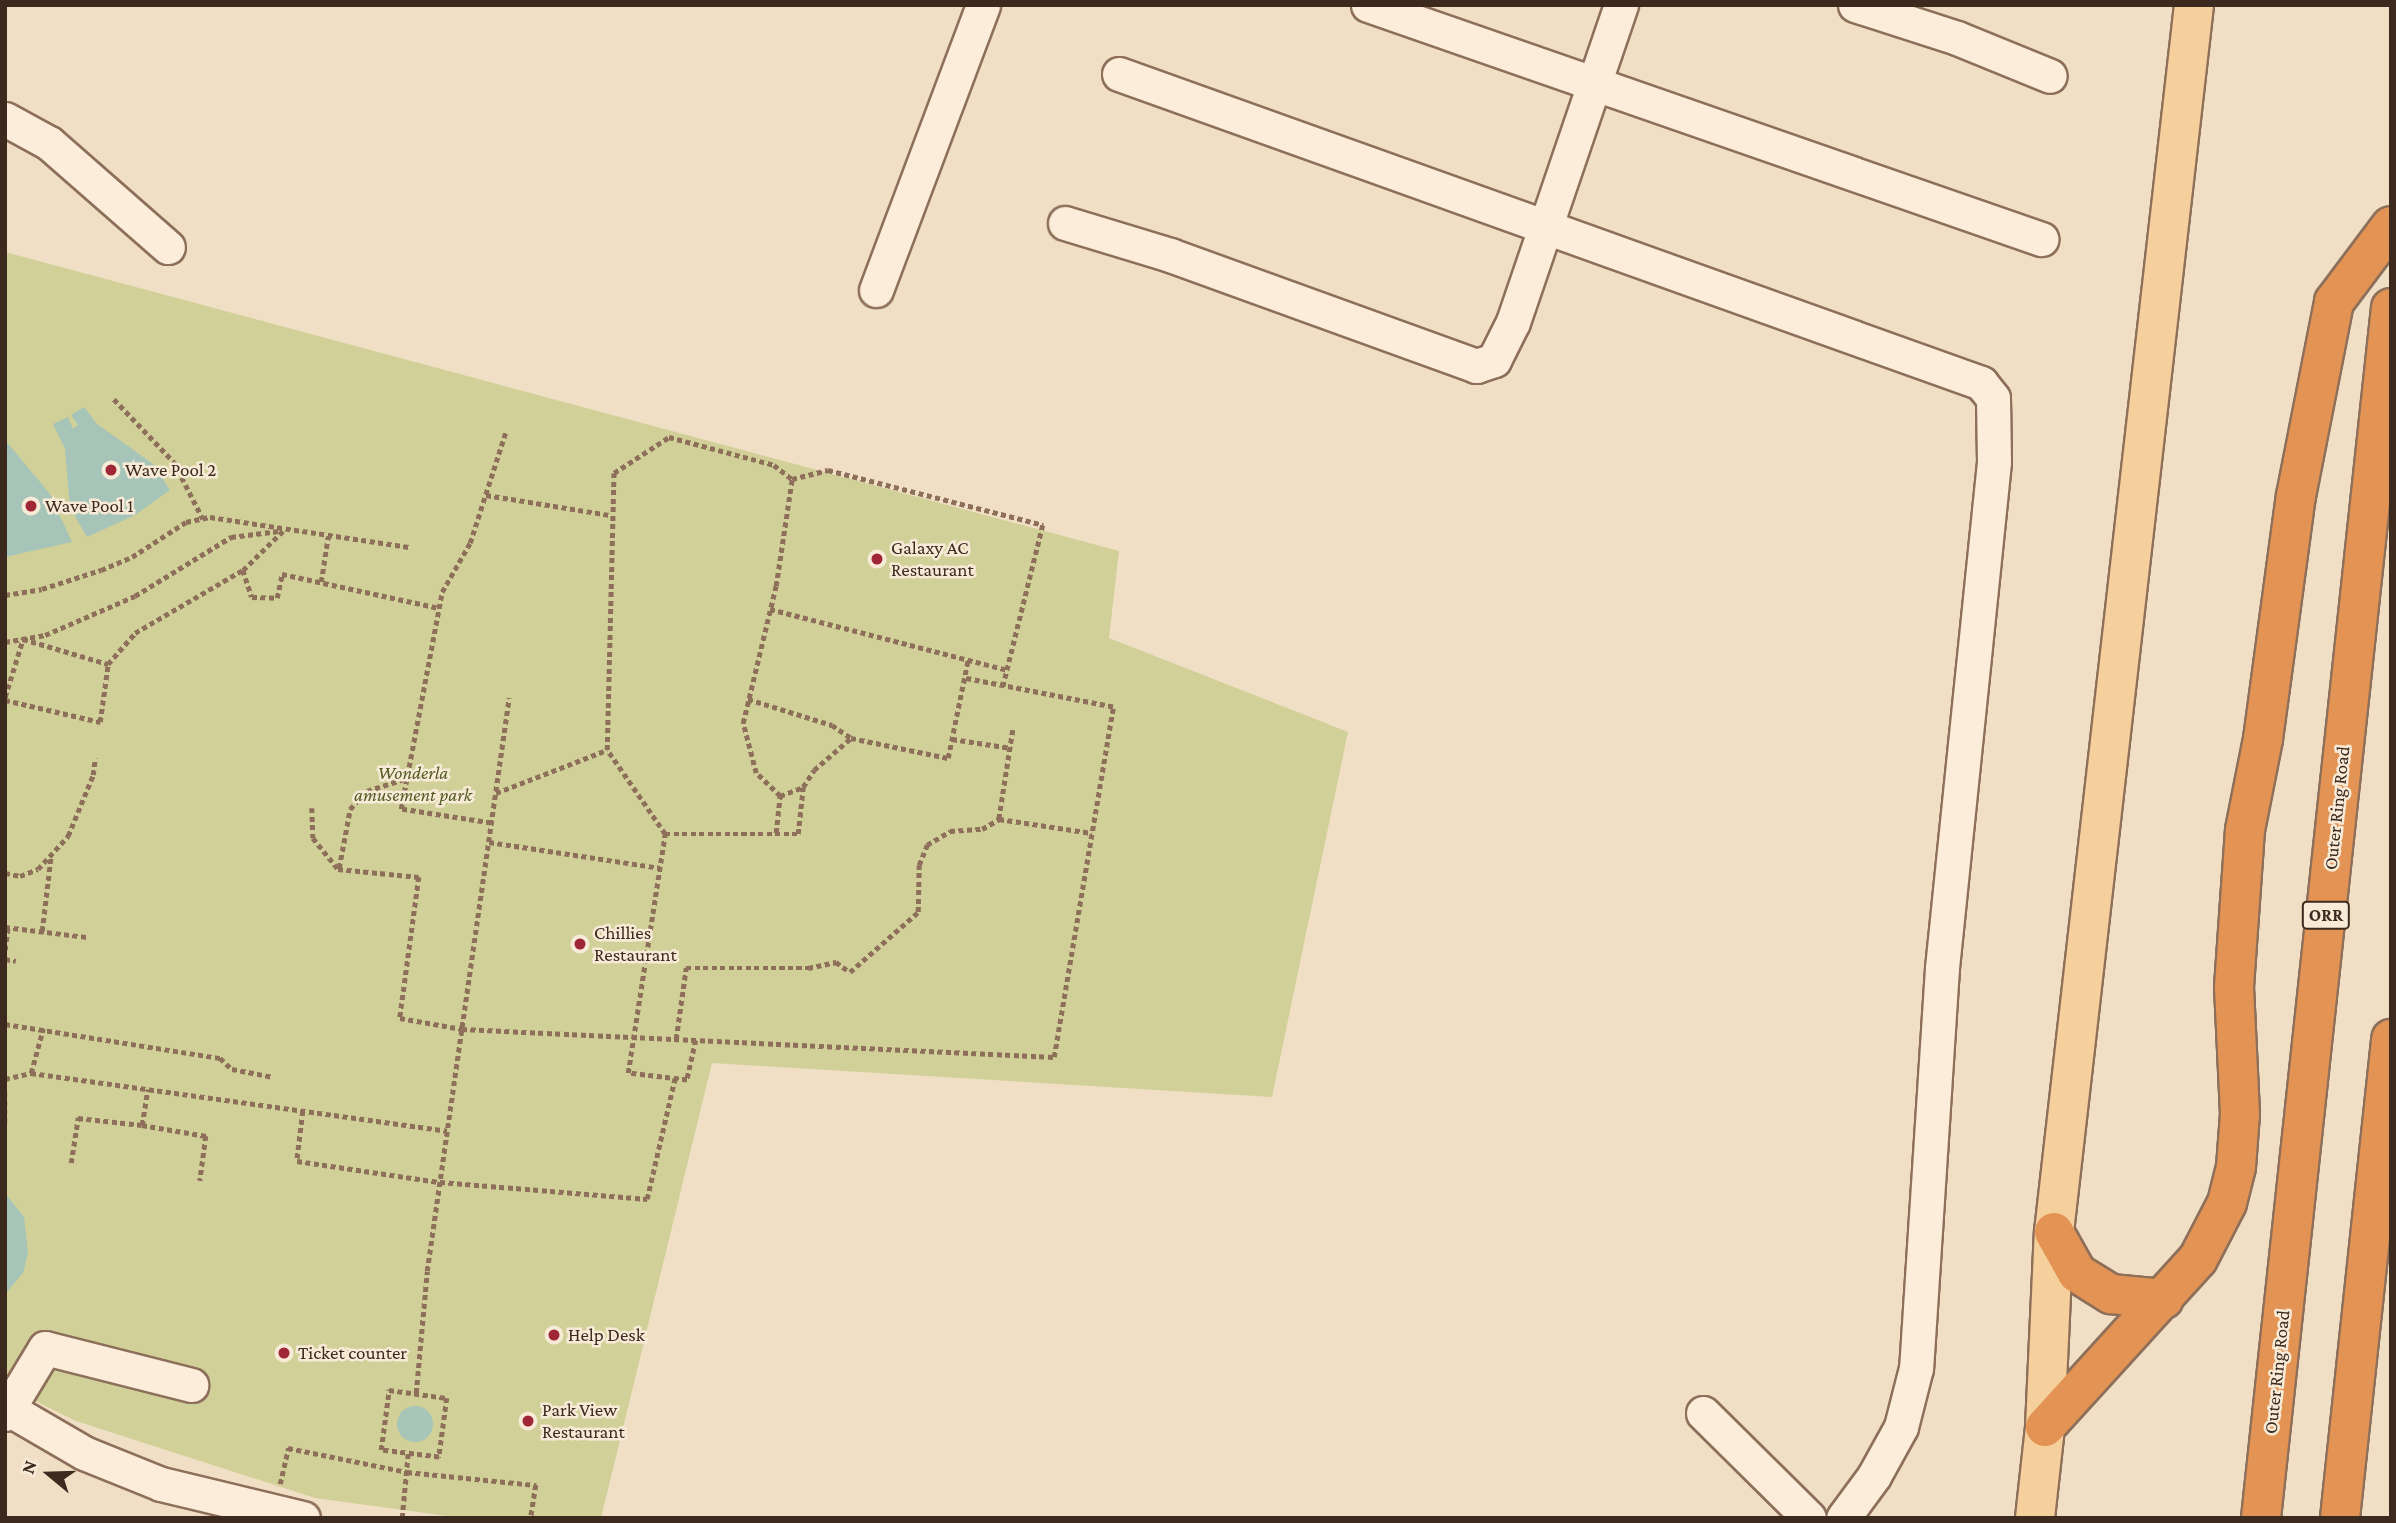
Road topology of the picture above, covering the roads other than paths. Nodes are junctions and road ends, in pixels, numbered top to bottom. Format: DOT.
graph roads {
  1 [pos="984,5"];
  2 [pos="1368,5"];
  3 [pos="1621,5"];
  4 [pos="1855,5"];
  5 [pos="2194,5"];
  6 [pos="1119,75"];
  7 [pos="2050,76"];
  8 [pos="1593,84"];
  9 [pos="5,119"];
  10 [pos="1065,223"];
  11 [pos="2391,226"];
  12 [pos="1545,227"];
  13 [pos="2041,239"];
  14 [pos="168,247"];
  15 [pos="876,290"];
  16 [pos="2391,308"];
  17 [pos="2391,1039"];
  18 [pos="2054,1232"];
  19 [pos="2164,1299"];
  20 [pos="191,1385"];
  21 [pos="6,1410"];
  22 [pos="1703,1413"];
  23 [pos="2045,1427"];
  24 [pos="288,1514"];
  25 [pos="1809,1518"];
  26 [pos="1843,1518"];
  27 [pos="2035,1518"];
  28 [pos="2262,1518"];
  29 [pos="2340,1518"];
  1 -- 15 [label="street"];
  2 -- 8 [label="street"];
  3 -- 8 [label="street"];
  4 -- 7 [label="street"];
  5 -- 18 [label="main road"];
  6 -- 12 [label="street"];
  8 -- 12 [label="street"];
  8 -- 13 [label="street"];
  9 -- 14 [label="street"];
  10 -- 12 [label="street"];
  11 -- 19 [label="highway"];
  12 -- 26 [label="street"];
  16 -- 28 [label="highway, Outer Ring Road / ORR"];
  17 -- 29 [label="highway"];
  18 -- 19 [label="highway"];
  18 -- 23 [label="main road"];
  19 -- 23 [label="highway"];
  20 -- 21 [label="street"];
  21 -- 24 [label="street"];
  22 -- 25 [label="street"];
  23 -- 27 [label="main road"];
}
